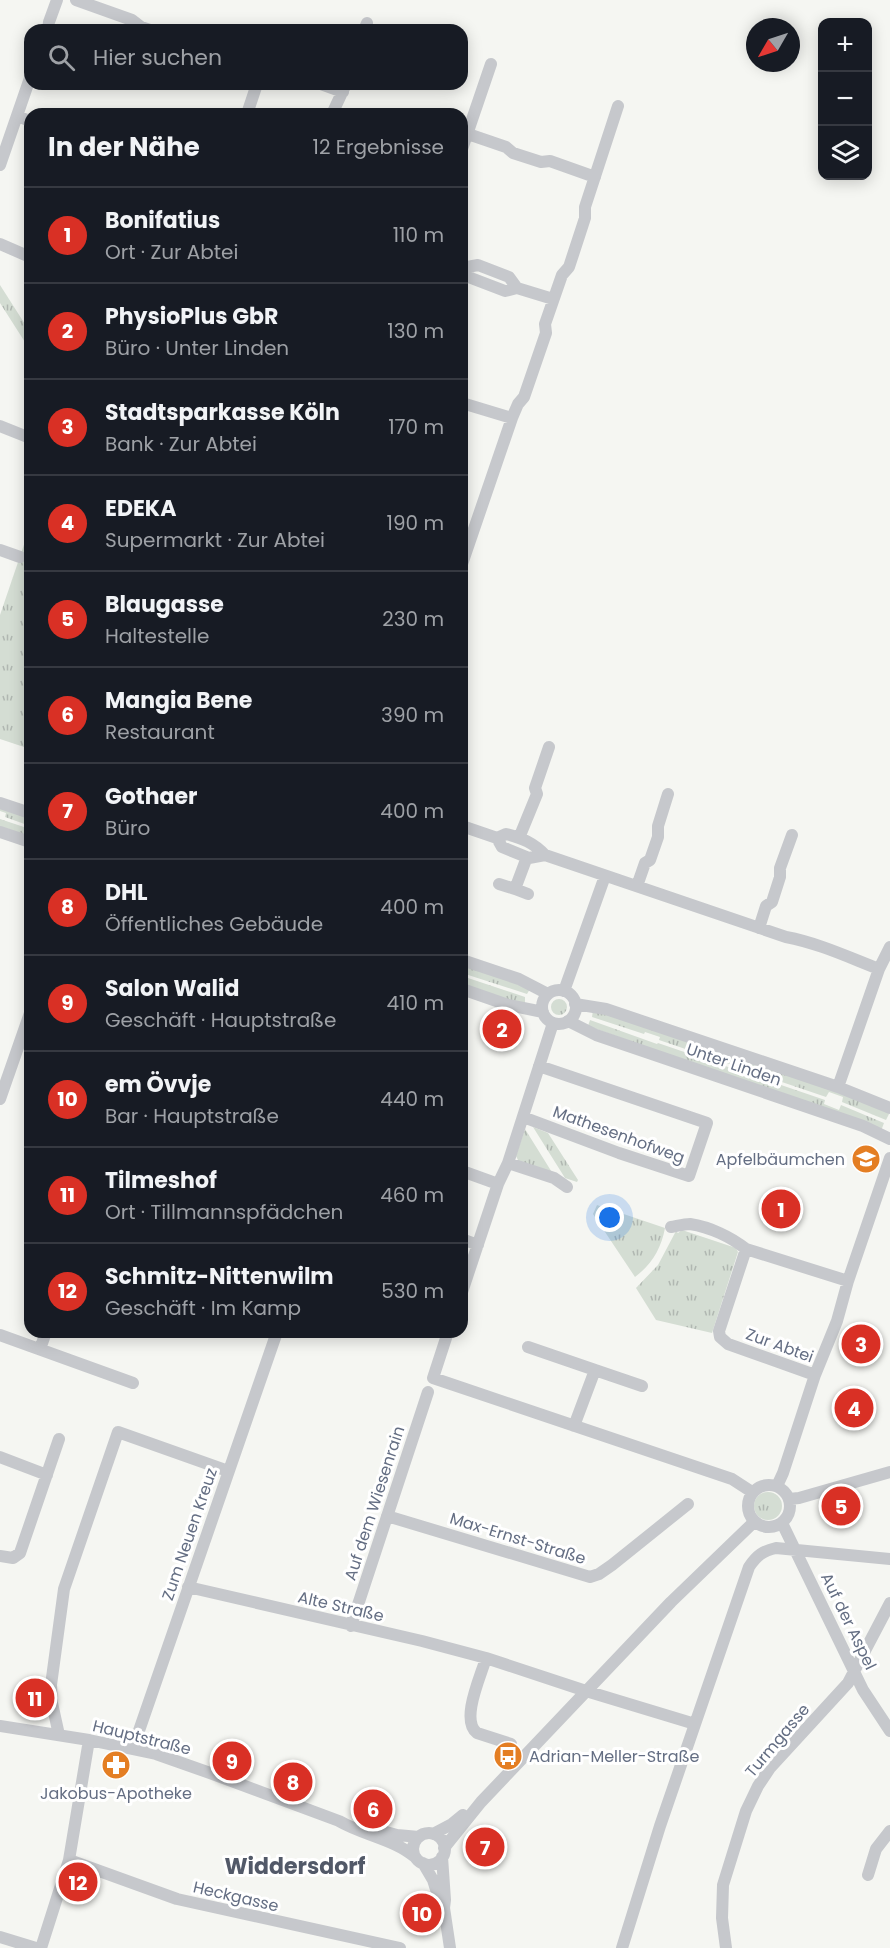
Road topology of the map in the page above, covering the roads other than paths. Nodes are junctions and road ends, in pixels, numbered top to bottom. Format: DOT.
graph roads {
  1 [pos="57,0"];
  2 [pos="76,0"];
  3 [pos="49,24"];
  4 [pos="137,24"];
  5 [pos="491,64"];
  6 [pos="26,90"];
  7 [pos="255,90"];
  8 [pos="344,90"];
  9 [pos="618,106"];
  10 [pos="249,108"];
  11 [pos="335,108"];
  12 [pos="17,116"];
  13 [pos="24,119"];
  14 [pos="468,134"];
  15 [pos="0,165"];
  16 [pos="595,177"];
  17 [pos="0,244"];
  18 [pos="24,254"];
  19 [pos="468,275"];
  20 [pos="553,299"];
  21 [pos="468,405"];
  22 [pos="512,418"];
  23 [pos="0,426"];
  24 [pos="24,436"];
  25 [pos="468,534"];
  26 [pos="0,550"];
  27 [pos="20,556"];
  28 [pos="549,747"];
  29 [pos="668,794"];
  30 [pos="0,803"];
  31 [pos="24,811"];
  32 [pos="468,828"];
  33 [pos="0,832"];
  34 [pos="792,835"];
  35 [pos="497,838"];
  36 [pos="519,838"];
  37 [pos="24,840"];
  38 [pos="545,855"];
  39 [pos="526,857"];
  40 [pos="605,876"];
  41 [pos="499,884"];
  42 [pos="638,885"];
  43 [pos="515,889"];
  44 [pos="528,894"];
  45 [pos="759,928"];
  46 [pos="890,947"];
  47 [pos="468,962"];
  48 [pos="879,969"];
  49 [pos="468,991"];
  50 [pos="564,991"];
  51 [pos="548,994"];
  52 [pos="575,1004"];
  53 [pos="543,1012"];
  54 [pos="568,1021"];
  55 [pos="553,1023"];
  56 [pos="24,1030"];
  57 [pos="539,1066"];
  58 [pos="838,1087"];
  59 [pos="0,1099"];
  60 [pos="890,1108"];
  61 [pos="523,1117"];
  62 [pos="890,1139"];
  63 [pos="890,1158"];
  64 [pos="508,1163"];
  65 [pos="468,1173"];
  66 [pos="498,1184"];
  67 [pos="567,1187"];
  68 [pos="671,1227"];
  69 [pos="468,1241"];
  70 [pos="478,1245"];
  71 [pos="746,1249"];
  72 [pos="468,1274"];
  73 [pos="848,1281"];
  74 [pos="0,1335"];
  75 [pos="44,1338"];
  76 [pos="275,1338"];
  77 [pos="446,1338"];
  78 [pos="528,1347"];
  79 [pos="40,1349"];
  80 [pos="595,1370"];
  81 [pos="815,1375"];
  82 [pos="133,1383"];
  83 [pos="642,1386"];
  84 [pos="428,1392"];
  85 [pos="574,1426"];
  86 [pos="59,1439"];
  87 [pos="0,1457"];
  88 [pos="228,1471"];
  89 [pos="890,1472"];
  90 [pos="47,1475"];
  91 [pos="777,1486"];
  92 [pos="752,1492"];
  93 [pos="789,1499"];
  94 [pos="688,1504"];
  95 [pos="387,1516"];
  96 [pos="754,1521"];
  97 [pos="782,1523"];
  98 [pos="796,1550"];
  99 [pos="0,1556"];
  100 [pos="890,1559"];
  101 [pos="188,1587"];
  102 [pos="890,1603"];
  103 [pos="351,1626"];
  104 [pos="486,1658"];
  105 [pos="854,1670"];
  106 [pos="586,1691"];
  107 [pos="695,1724"];
  108 [pos="0,1725"];
  109 [pos="890,1731"];
  110 [pos="59,1735"];
  111 [pos="89,1740"];
  112 [pos="510,1743"];
  113 [pos="133,1748"];
  114 [pos="480,1802"];
  115 [pos="339,1821"];
  116 [pos="890,1831"];
  117 [pos="433,1834"];
  118 [pos="419,1837"];
  119 [pos="443,1852"];
  120 [pos="69,1860"];
  121 [pos="419,1860"];
  122 [pos="868,1875"];
  123 [pos="444,1908"];
  124 [pos="0,1937"];
  125 [pos="36,1948"];
  126 [pos="41,1948"];
  127 [pos="400,1948"];
  128 [pos="450,1948"];
  129 [pos="622,1948"];
  130 [pos="726,1948"];
  1 -- 3 [label="street"];
  2 -- 4 [label="street"];
  5 -- 14 [label="street"];
  6 -- 12 [label="street"];
  7 -- 10 [label="street"];
  8 -- 11 [label="street"];
  9 -- 16 [label="street"];
  12 -- 13 [label="street"];
  12 -- 15 [label="street"];
  14 -- 16 [label="street"];
  16 -- 20 [label="street"];
  17 -- 18 [label="street"];
  19 -- 20 [label="street"];
  20 -- 22 [label="street"];
  21 -- 22 [label="street"];
  22 -- 25 [label="street"];
  23 -- 24 [label="street"];
  26 -- 27 [label="street"];
  28 -- 36 [label="street"];
  29 -- 42 [label="street"];
  30 -- 31 [label="street"];
  32 -- 35 [label="street"];
  33 -- 37 [label="street"];
  34 -- 45 [label="street"];
  35 -- 36 [label="street"];
  35 -- 39 [label="street"];
  36 -- 38 [label="street"];
  38 -- 39 [label="street"];
  38 -- 40 [label="street"];
  39 -- 43 [label="street"];
  40 -- 42 [label="street"];
  40 -- 50 [label="street"];
  41 -- 43 [label="street"];
  42 -- 45 [label="street"];
  43 -- 44 [label="street"];
  45 -- 48 [label="street"];
  46 -- 48 [label="street"];
  47 -- 51 [label="street"];
  48 -- 58 [label="street"];
  49 -- 53 [label="street"];
  50 -- 51 [label="street"];
  50 -- 52 [label="street"];
  51 -- 53 [label="street"];
  52 -- 54 [label="street"];
  52 -- 58 [label="street, Unter Linden"];
  53 -- 55 [label="street"];
  54 -- 55 [label="street"];
  54 -- 62 [label="street, Unter Linden"];
  55 -- 57 [label="street"];
  56 -- 59 [label="street"];
  57 -- 61 [label="street"];
  57 -- 61 [label="street, Mathesenhofweg"];
  58 -- 60 [label="street, Unter Linden"];
  61 -- 64 [label="street"];
  63 -- 73 [label="street, Zur Abtei"];
  64 -- 66 [label="street"];
  64 -- 67 [label="street"];
  65 -- 66 [label="street"];
  66 -- 70 [label="street"];
  68 -- 71 [label="street"];
  69 -- 70 [label="street"];
  70 -- 72 [label="street"];
  71 -- 73 [label="street"];
  71 -- 81 [label="street, Zur Abtei"];
  73 -- 81 [label="street, Zur Abtei"];
  74 -- 79 [label="street"];
  75 -- 79 [label="street"];
  76 -- 88 [label="street, Zum Neuen Kreuz"];
  77 -- 85 [label="street"];
  78 -- 80 [label="street"];
  79 -- 82 [label="street"];
  80 -- 83 [label="street"];
  80 -- 85 [label="street"];
  81 -- 91 [label="street, Zur Abtei"];
  84 -- 95 [label="street, Auf dem Wiesenrain"];
  85 -- 92 [label="street"];
  86 -- 90 [label="street"];
  87 -- 90 [label="street"];
  88 -- 101 [label="street, Zum Neuen Kreuz"];
  88 -- 110 [label="street"];
  89 -- 93 [label="street"];
  90 -- 99 [label="street"];
  91 -- 92 [label="street"];
  91 -- 93 [label="street"];
  92 -- 96 [label="street"];
  93 -- 97 [label="street"];
  94 -- 95 [label="street, Max-Ernst-Straße"];
  95 -- 103 [label="street, Auf dem Wiesenrain"];
  96 -- 97 [label="street"];
  96 -- 106 [label="street"];
  97 -- 98 [label="street, Auf der Aspel"];
  98 -- 100 [label="street"];
  98 -- 105 [label="street, Auf der Aspel"];
  98 -- 107 [label="street"];
  101 -- 103 [label="street, Alte Straße"];
  101 -- 113 [label="street, Zum Neuen Kreuz"];
  102 -- 105 [label="street, Turmgasse"];
  103 -- 104 [label="street, Alte Straße"];
  104 -- 106 [label="street, Alte Straße"];
  104 -- 112 [label="street"];
  105 -- 109 [label="street, Auf der Aspel"];
  105 -- 130 [label="street, Turmgasse"];
  106 -- 107 [label="street, Alte Straße"];
  106 -- 114 [label="street"];
  107 -- 129 [label="street"];
  108 -- 110 [label="street, Hauptstraße"];
  110 -- 111 [label="street, Hauptstraße"];
  111 -- 113 [label="street, Hauptstraße"];
  111 -- 120 [label="street"];
  113 -- 115 [label="street, Hauptstraße"];
  114 -- 117 [label="street"];
  114 -- 119 [label="street"];
  115 -- 118 [label="street, Hauptstraße"];
  115 -- 121 [label="street, Hauptstraße"];
  116 -- 122 [label="street"];
  117 -- 118 [label="street"];
  117 -- 119 [label="street"];
  118 -- 121 [label="street"];
  119 -- 121 [label="street"];
  119 -- 123 [label="street"];
  120 -- 126 [label="street"];
  120 -- 127 [label="street, Heckgasse"];
  121 -- 123 [label="street"];
  123 -- 128 [label="street"];
  124 -- 125 [label="street"];
}
